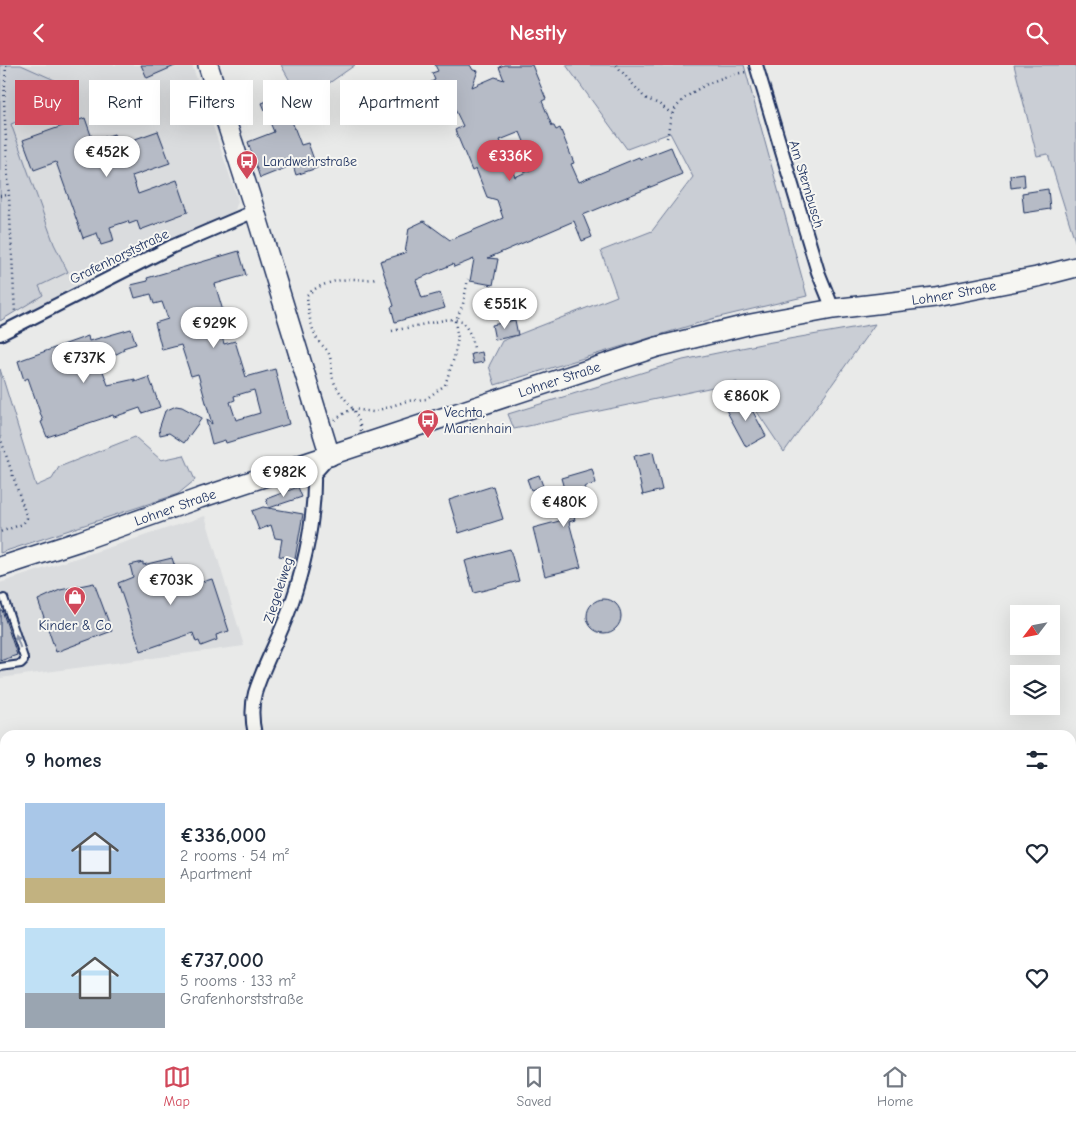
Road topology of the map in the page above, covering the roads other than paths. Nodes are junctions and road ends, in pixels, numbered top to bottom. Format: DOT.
graph roads {
  1 [pos="208,65"];
  2 [pos="757,68"];
  3 [pos="255,211"];
  4 [pos="1076,267"];
  5 [pos="833,309"];
  6 [pos="0,334"];
  7 [pos="330,456"];
  8 [pos="0,567"];
  9 [pos="4,598"];
  10 [pos="0,667"];
  11 [pos="254,730"];
  1 -- 3 [label="main road"];
  2 -- 5 [label="street, Am Sternbusch"];
  3 -- 6 [label="street, Grafenhorststraße"];
  3 -- 7 [label="main road"];
  4 -- 5 [label="main road, Lohner Straße"];
  5 -- 7 [label="main road, Lohner Straße"];
  7 -- 8 [label="main road, Lohner Straße"];
  7 -- 11 [label="street, Ziegeleiweg"];
  10 -- 9 [label="lane, one-way"];
}
